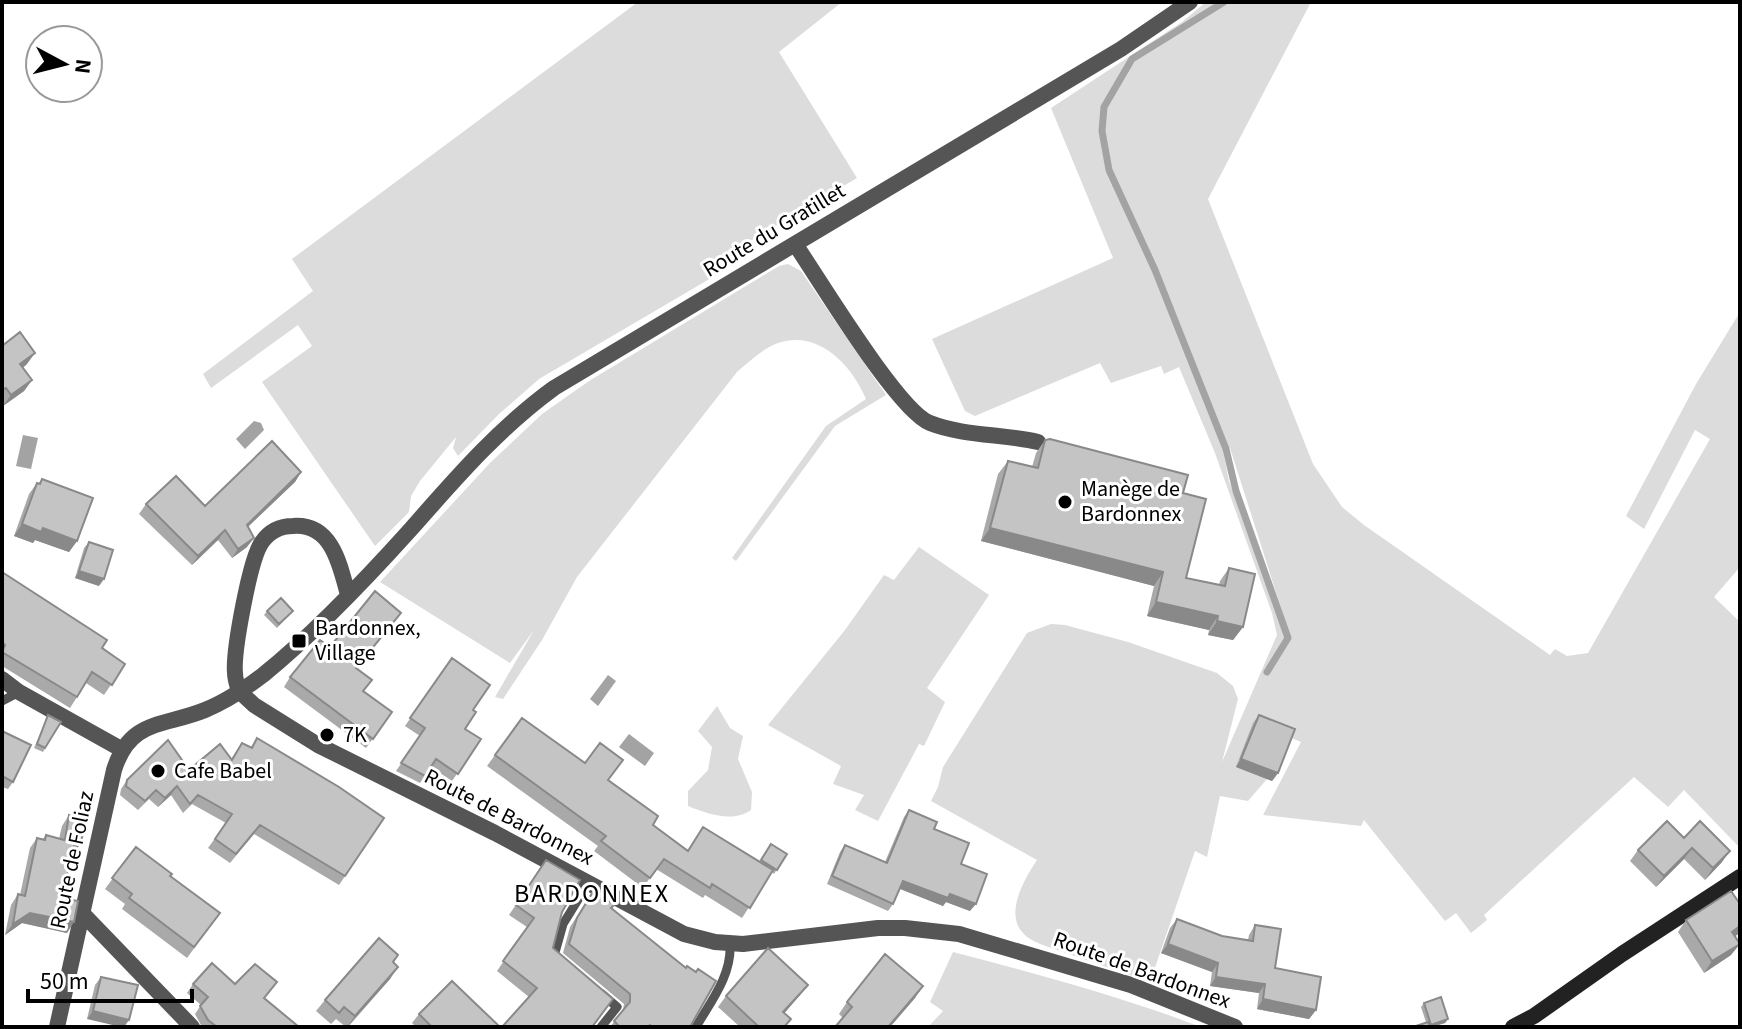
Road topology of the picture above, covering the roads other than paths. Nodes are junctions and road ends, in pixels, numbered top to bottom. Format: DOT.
graph roads {
  1 [pos="1190,2"];
  2 [pos="795,244"];
  3 [pos="1038,442"];
  4 [pos="348,595"];
  5 [pos="2,679"];
  6 [pos="239,691"];
  7 [pos="19,692"];
  8 [pos="2,701"];
  9 [pos="121,749"];
  10 [pos="1740,877"];
  11 [pos="589,882"];
  12 [pos="83,914"];
  13 [pos="730,944"];
  14 [pos="568,966"];
  15 [pos="592,987"];
  16 [pos="57,1027"];
  17 [pos="192,1027"];
  18 [pos="601,1027"];
  19 [pos="696,1027"];
  20 [pos="1235,1027"];
  21 [pos="1513,1027"];
  1 -- 2 [label="street, Route du Gratillet"];
  2 -- 3 [label="street"];
  2 -- 4 [label="street, Route du Gratillet"];
  4 -- 6 [label="street, Route du Gratillet"];
  4 -- 6 [label="street"];
  5 -- 7 [label="street"];
  6 -- 9 [label="street, Route du Gratillet"];
  6 -- 11 [label="street, Route de Bardonnex"];
  7 -- 8 [label="lane"];
  7 -- 9 [label="street"];
  9 -- 12 [label="street, Route de Foliaz"];
  10 -- 21 [label="street"];
  11 -- 13 [label="street, Route de Bardonnex"];
  11 -- 14 [label="lane"];
  12 -- 16 [label="street, Route de Foliaz"];
  12 -- 17 [label="street"];
  13 -- 19 [label="lane"];
  13 -- 20 [label="street, Route de Bardonnex"];
  15 -- 18 [label="lane"];
}
